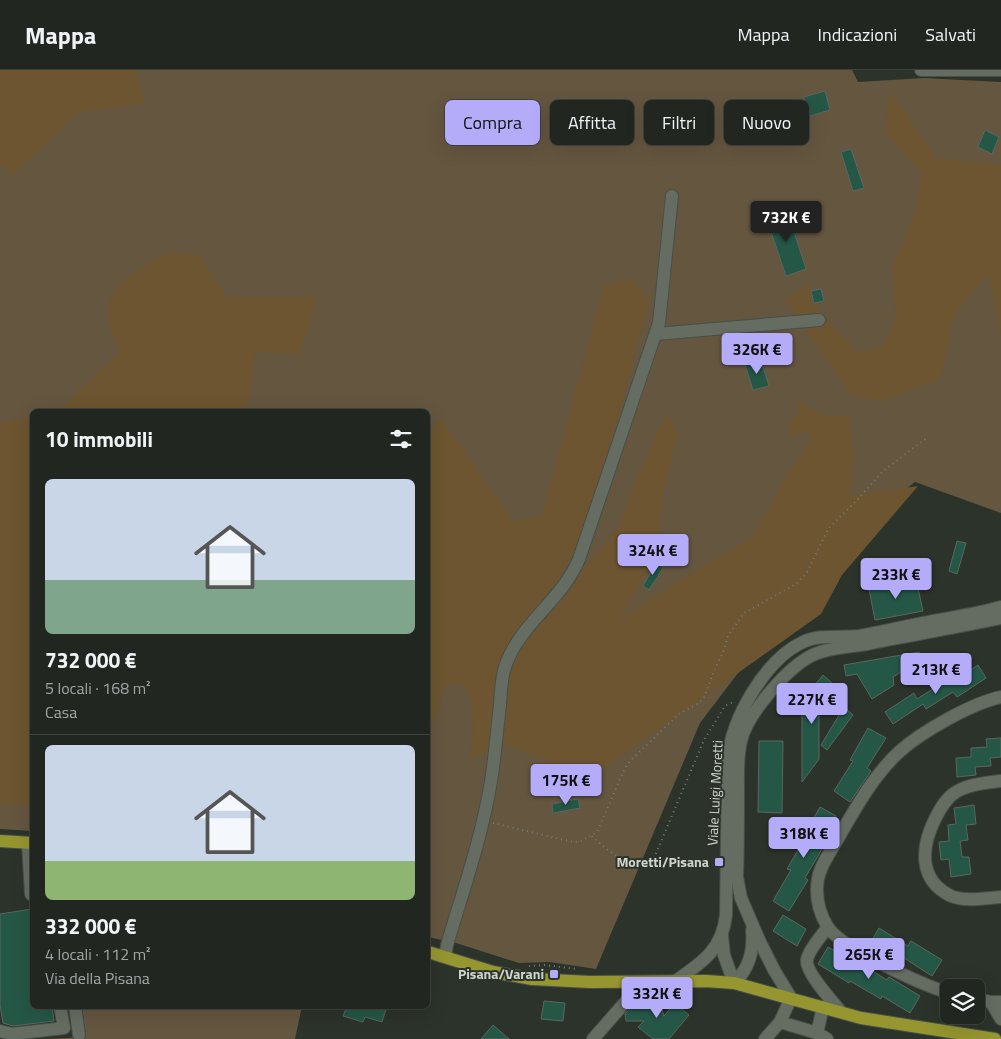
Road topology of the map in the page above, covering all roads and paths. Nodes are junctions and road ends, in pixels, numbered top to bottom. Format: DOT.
graph roads {
  1 [pos="925,70"];
  2 [pos="1001,70"];
  3 [pos="672,196"];
  4 [pos="819,320"];
  5 [pos="656,334"];
  6 [pos="928,438"];
  7 [pos="1001,607"];
  8 [pos="1001,618"];
  9 [pos="814,638"];
  10 [pos="1001,697"];
  11 [pos="764,700"];
  12 [pos="748,702"];
  13 [pos="1001,781"];
  14 [pos="483,821"];
  15 [pos="592,836"];
  16 [pos="0,841"];
  17 [pos="30,843"];
  18 [pos="1001,897"];
  19 [pos="752,922"];
  20 [pos="828,927"];
  21 [pos="722,934"];
  22 [pos="430,953"];
  23 [pos="445,957"];
  24 [pos="524,967"];
  25 [pos="582,971"];
  26 [pos="634,982"];
  27 [pos="674,982"];
  28 [pos="734,983"];
  29 [pos="940,990"];
  30 [pos="791,998"];
  31 [pos="996,1002"];
  32 [pos="823,1007"];
  33 [pos="61,1009"];
  34 [pos="75,1009"];
  35 [pos="841,1012"];
  36 [pos="1001,1019"];
  37 [pos="780,1022"];
  38 [pos="0,1031"];
  39 [pos="79,1035"];
  40 [pos="822,1036"];
  41 [pos="593,1039"];
  42 [pos="765,1039"];
  43 [pos="995,1039"];
  1 -- 2 [label="street"];
  3 -- 5 [label="street"];
  4 -- 5 [label="street"];
  5 -- 14 [label="street"];
  6 -- 15 [label="path"];
  7 -- 9 [label="street, Viale Luigi Moretti"];
  8 -- 11 [label="street, Viale Luigi Moretti"];
  9 -- 11 [label="street"];
  9 -- 12 [label="street, Viale Luigi Moretti"];
  10 -- 20 [label="street"];
  11 -- 19 [label="street, Viale Luigi Moretti"];
  12 -- 15 [label="path"];
  12 -- 21 [label="street, Viale Luigi Moretti"];
  13 -- 18 [label="street"];
  14 -- 15 [label="path"];
  14 -- 23 [label="street"];
  16 -- 17 [label="main road"];
  19 -- 28 [label="street, Viale Luigi Moretti"];
  19 -- 30 [label="street, Viale Luigi Moretti"];
  20 -- 29 [label="street"];
  20 -- 35 [label="street"];
  21 -- 27 [label="street, Viale Luigi Moretti"];
  21 -- 28 [label="street, Viale Luigi Moretti"];
  22 -- 23 [label="main road"];
  23 -- 26 [label="main road"];
  24 -- 25 [label="path"];
  26 -- 27 [label="main road"];
  26 -- 41 [label="street"];
  27 -- 28 [label="main road"];
  28 -- 30 [label="main road"];
  30 -- 32 [label="main road"];
  30 -- 37 [label="street"];
  31 -- 36 [label="street"];
  32 -- 35 [label="main road"];
  32 -- 40 [label="street"];
  33 -- 38 [label="street"];
  34 -- 39 [label="street"];
  35 -- 43 [label="main road"];
  37 -- 40 [label="street"];
  37 -- 42 [label="street"];
}
